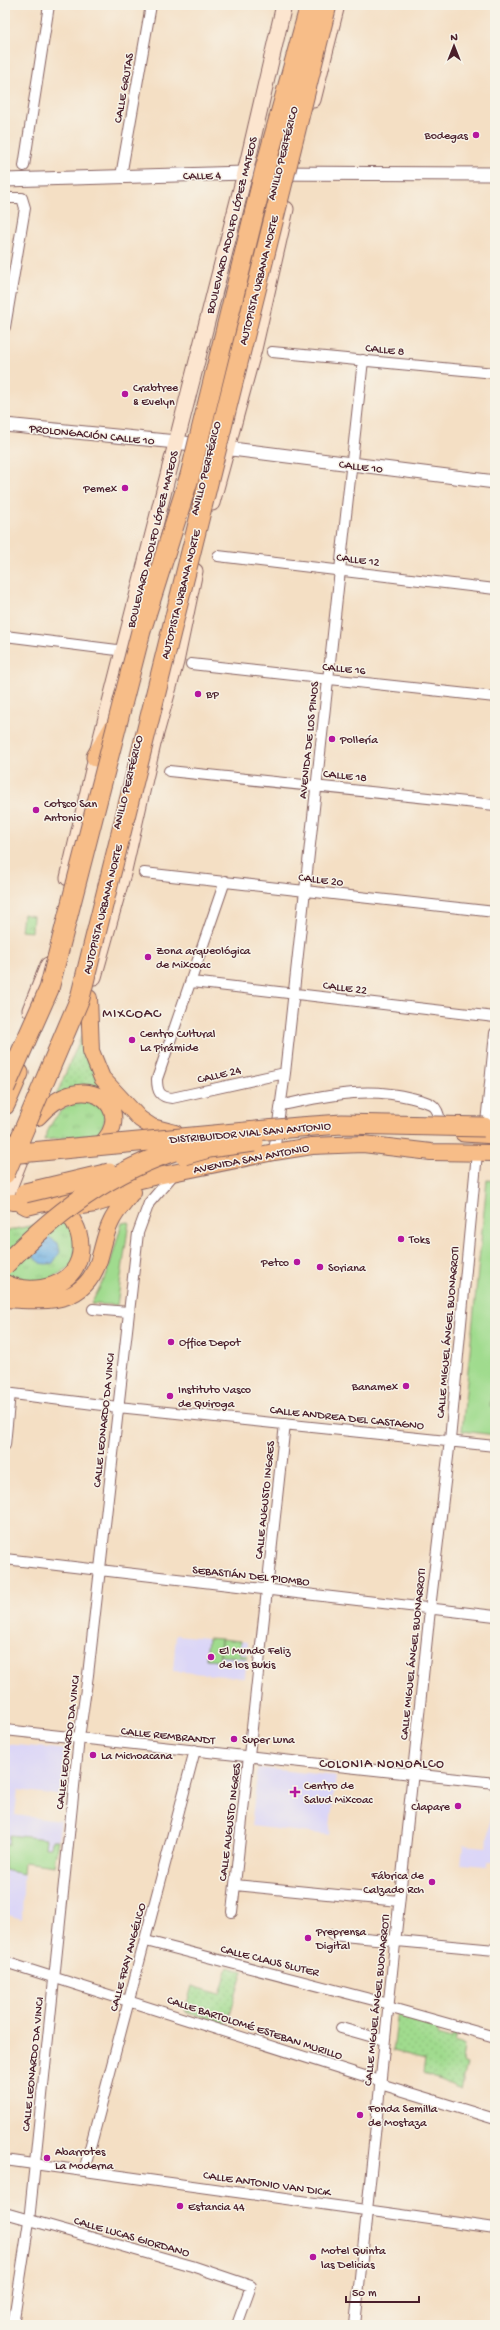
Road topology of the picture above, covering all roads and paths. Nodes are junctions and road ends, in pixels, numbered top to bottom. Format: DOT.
graph roads {
  1 [pos="49,5"];
  2 [pos="151,5"];
  3 [pos="284,5"];
  4 [pos="301,5"];
  5 [pos="310,5"];
  6 [pos="319,5"];
  7 [pos="327,5"];
  8 [pos="337,5"];
  9 [pos="24,166"];
  10 [pos="278,167"];
  11 [pos="495,174"];
  12 [pos="121,176"];
  13 [pos="5,180"];
  14 [pos="258,181"];
  15 [pos="5,198"];
  16 [pos="5,327"];
  17 [pos="272,352"];
  18 [pos="363,360"];
  19 [pos="495,373"];
  20 [pos="5,425"];
  21 [pos="204,434"];
  22 [pos="176,442"];
  23 [pos="227,449"];
  24 [pos="352,465"];
  25 [pos="495,482"];
  26 [pos="218,556"];
  27 [pos="340,570"];
  28 [pos="495,588"];
  29 [pos="5,636"];
  30 [pos="164,640"];
  31 [pos="125,651"];
  32 [pos="191,664"];
  33 [pos="328,679"];
  34 [pos="166,696"];
  35 [pos="495,697"];
  36 [pos="129,702"];
  37 [pos="96,757"];
  38 [pos="169,771"];
  39 [pos="316,785"];
  40 [pos="495,805"];
  41 [pos="144,873"];
  42 [pos="225,881"];
  43 [pos="305,890"];
  44 [pos="495,912"];
  45 [pos="192,982"];
  46 [pos="294,994"];
  47 [pos="88,998"];
  48 [pos="495,1017"];
  49 [pos="495,1032"];
  50 [pos="5,1068"];
  51 [pos="285,1073"];
  52 [pos="5,1088"];
  53 [pos="5,1105"];
  54 [pos="282,1105"];
  55 [pos="38,1117"];
  56 [pos="279,1124"];
  57 [pos="442,1126"];
  58 [pos="493,1127"];
  59 [pos="175,1133"];
  60 [pos="100,1145"];
  61 [pos="274,1152"];
  62 [pos="14,1153"];
  63 [pos="477,1153"];
  64 [pos="495,1153"];
  65 [pos="175,1173"];
  66 [pos="5,1174"];
  67 [pos="153,1177"];
  68 [pos="132,1192"];
  69 [pos="15,1199"];
  70 [pos="56,1205"];
  71 [pos="5,1265"];
  72 [pos="5,1283"];
  73 [pos="5,1299"];
  74 [pos="93,1309"];
  75 [pos="128,1312"];
  76 [pos="7,1393"];
  77 [pos="118,1407"];
  78 [pos="285,1424"];
  79 [pos="450,1440"];
  80 [pos="5,1445"];
  81 [pos="495,1446"];
  82 [pos="5,1559"];
  83 [pos="100,1570"];
  84 [pos="267,1590"];
  85 [pos="430,1608"];
  86 [pos="495,1616"];
  87 [pos="5,1730"];
  88 [pos="79,1738"];
  89 [pos="194,1750"];
  90 [pos="250,1756"];
  91 [pos="412,1774"];
  92 [pos="495,1783"];
  93 [pos="235,1885"];
  94 [pos="399,1901"];
  95 [pos="232,1912"];
  96 [pos="332,1935"];
  97 [pos="146,1941"];
  98 [pos="395,1942"];
  99 [pos="495,1950"];
  100 [pos="5,1962"];
  101 [pos="54,1977"];
  102 [pos="128,2000"];
  103 [pos="388,2005"];
  104 [pos="341,2028"];
  105 [pos="495,2037"];
  106 [pos="384,2040"];
  107 [pos="380,2082"];
  108 [pos="495,2120"];
  109 [pos="5,2160"];
  110 [pos="34,2164"];
  111 [pos="84,2171"];
  112 [pos="366,2210"];
  113 [pos="5,2213"];
  114 [pos="29,2221"];
  115 [pos="495,2228"];
  116 [pos="13,2325"];
  117 [pos="236,2325"];
  118 [pos="355,2325"];
  1 -- 9 [label="street"];
  2 -- 12 [label="street, CALLE GRUTAS"];
  3 -- 14 [label="main road, BOULEVARD ADOLFO LÓPEZ MATEOS"];
  4 -- 10 [label="highway, ANILLO PERIFÉRICO"];
  5 -- 52 [label="highway, AUTOPISTA URBANA NORTE, bridge"];
  6 -- 10 [label="highway, ANILLO PERIFÉRICO"];
  7 -- 66 [label="highway, AUTOPISTA URBANA NORTE, bridge"];
  8 -- 10 [label="main road"];
  10 -- 11 [label="street, CALLE 4"];
  10 -- 14 [label="highway, ANILLO PERIFÉRICO"];
  10 -- 14 [label="street, CALLE 4"];
  10 -- 23 [label="main road"];
  12 -- 13 [label="street, CALLE 4"];
  12 -- 14 [label="street, CALLE 4"];
  14 -- 21 [label="highway, ANILLO PERIFÉRICO"];
  14 -- 22 [label="main road, BOULEVARD ADOLFO LÓPEZ MATEOS"];
  15 -- 16 [label="street"];
  17 -- 18 [label="street, CALLE 8"];
  18 -- 19 [label="street, CALLE 8"];
  18 -- 24 [label="street, AVENIDA DE LOS PINOS"];
  20 -- 22 [label="street, PROLONGACIÓN CALLE 10"];
  21 -- 30 [label="highway, ANILLO PERIFÉRICO"];
  21 -- 36 [label="highway, ANILLO PERIFÉRICO"];
  22 -- 23 [label="street, PROLONGACIÓN CALLE 10"];
  22 -- 31 [label="main road, BOULEVARD ADOLFO LÓPEZ MATEOS"];
  23 -- 24 [label="street, CALLE 10"];
  23 -- 34 [label="main road"];
  24 -- 25 [label="street, CALLE 10"];
  24 -- 27 [label="street, AVENIDA DE LOS PINOS"];
  26 -- 27 [label="street, CALLE 12"];
  27 -- 28 [label="street, CALLE 12"];
  27 -- 33 [label="street, AVENIDA DE LOS PINOS"];
  29 -- 31 [label="street"];
  30 -- 34 [label="highway"];
  30 -- 62 [label="highway, ANILLO PERIFÉRICO"];
  31 -- 37 [label="main road, BOULEVARD ADOLFO LÓPEZ MATEOS"];
  32 -- 33 [label="street, CALLE 16"];
  33 -- 35 [label="street, CALLE 16"];
  33 -- 39 [label="street, AVENIDA DE LOS PINOS"];
  34 -- 47 [label="main road"];
  36 -- 37 [label="highway"];
  36 -- 53 [label="highway, ANILLO PERIFÉRICO"];
  37 -- 50 [label="main road, BOULEVARD ADOLFO LÓPEZ MATEOS"];
  38 -- 39 [label="street, CALLE 18"];
  39 -- 40 [label="street, CALLE 18"];
  39 -- 43 [label="street, AVENIDA DE LOS PINOS"];
  41 -- 42 [label="street, CALLE 20"];
  42 -- 43 [label="street, CALLE 20"];
  42 -- 45 [label="street"];
  43 -- 44 [label="street, CALLE 20"];
  43 -- 46 [label="street, AVENIDA DE LOS PINOS"];
  45 -- 46 [label="street, CALLE 22"];
  45 -- 51 [label="street, CALLE 24"];
  46 -- 48 [label="street, CALLE 22"];
  46 -- 51 [label="street, AVENIDA DE LOS PINOS"];
  47 -- 55 [label="main road"];
  47 -- 59 [label="main road"];
  49 -- 58 [label="street"];
  51 -- 54 [label="street, AVENIDA DE LOS PINOS"];
  54 -- 56 [label="street, AVENIDA DE LOS PINOS"];
  54 -- 57 [label="street"];
  55 -- 60 [label="main road"];
  55 -- 69 [label="main road"];
  56 -- 57 [label="main road, AVENIDA SAN ANTONIO"];
  56 -- 59 [label="main road, AVENIDA SAN ANTONIO"];
  56 -- 61 [label="street, AVENIDA DE LOS PINOS"];
  57 -- 58 [label="highway, DISTRIBUIDOR VIAL SAN ANTONIO"];
  57 -- 69 [label="highway, DISTRIBUIDOR VIAL SAN ANTONIO, bridge"];
  57 -- 71 [label="highway, DISTRIBUIDOR VIAL SAN ANTONIO, bridge"];
  58 -- 62 [label="highway, DISTRIBUIDOR VIAL SAN ANTONIO, bridge"];
  59 -- 60 [label="main road, AVENIDA SAN ANTONIO"];
  60 -- 62 [label="main road, AVENIDA SAN ANTONIO"];
  61 -- 63 [label="main road, AVENIDA SAN ANTONIO"];
  61 -- 65 [label="main road, AVENIDA SAN ANTONIO"];
  63 -- 64 [label="main road, AVENIDA SAN ANTONIO"];
  63 -- 79 [label="street, CALLE MIGUEL ÁNGEL BUONARROTI"];
  65 -- 67 [label="main road, AVENIDA SAN ANTONIO"];
  65 -- 75 [label="street, CALLE LEONARDO DA VINCI"];
  67 -- 68 [label="main road"];
  67 -- 70 [label="main road, AVENIDA SAN ANTONIO"];
  68 -- 70 [label="main road"];
  68 -- 73 [label="main road"];
  69 -- 70 [label="main road, AVENIDA SAN ANTONIO"];
  70 -- 72 [label="main road"];
  74 -- 75 [label="street"];
  75 -- 77 [label="street, CALLE LEONARDO DA VINCI"];
  76 -- 77 [label="street, CALLE ANDREA DEL CASTAGNO"];
  76 -- 80 [label="street"];
  77 -- 78 [label="street, CALLE ANDREA DEL CASTAGNO"];
  77 -- 83 [label="street, CALLE LEONARDO DA VINCI"];
  78 -- 79 [label="street, CALLE ANDREA DEL CASTAGNO"];
  78 -- 84 [label="street, CALLE AUGUSTO INGRES"];
  79 -- 81 [label="street, CALLE ANDREA DEL CASTAGNO"];
  79 -- 85 [label="street, CALLE MIGUEL ÁNGEL BUONARROTI"];
  82 -- 83 [label="street, SEBASTIÁN DEL PIOMBO"];
  83 -- 84 [label="street, SEBASTIÁN DEL PIOMBO"];
  83 -- 88 [label="street, CALLE LEONARDO DA VINCI"];
  84 -- 85 [label="street, SEBASTIÁN DEL PIOMBO"];
  84 -- 90 [label="street, CALLE AUGUSTO INGRES"];
  85 -- 86 [label="street, SEBASTIÁN DEL PIOMBO"];
  85 -- 91 [label="street, CALLE MIGUEL ÁNGEL BUONARROTI"];
  87 -- 88 [label="street, CALLE REMBRANDT"];
  88 -- 89 [label="street, CALLE REMBRANDT"];
  88 -- 101 [label="street, CALLE LEONARDO DA VINCI"];
  89 -- 90 [label="street, CALLE REMBRANDT"];
  89 -- 97 [label="street, CALLE FRAY ANGÉLICO"];
  90 -- 91 [label="street, CALLE REMBRANDT"];
  90 -- 93 [label="street, CALLE AUGUSTO INGRES"];
  91 -- 92 [label="street, CALLE REMBRANDT"];
  91 -- 94 [label="street, CALLE MIGUEL ÁNGEL BUONARROTI"];
  93 -- 94 [label="street"];
  93 -- 95 [label="street, CALLE AUGUSTO INGRES"];
  94 -- 98 [label="street, CALLE MIGUEL ÁNGEL BUONARROTI"];
  96 -- 98 [label="street"];
  97 -- 102 [label="street, CALLE FRAY ANGÉLICO"];
  97 -- 103 [label="street, CALLE CLAUS SLUTER"];
  98 -- 99 [label="street"];
  98 -- 103 [label="street, CALLE MIGUEL ÁNGEL BUONARROTI"];
  100 -- 101 [label="street, CALLE BARTOLOMÉ ESTEBAN MURILLO"];
  101 -- 102 [label="street, CALLE BARTOLOMÉ ESTEBAN MURILLO"];
  101 -- 110 [label="street, CALLE LEONARDO DA VINCI"];
  102 -- 107 [label="street, CALLE BARTOLOMÉ ESTEBAN MURILLO"];
  102 -- 111 [label="street, CALLE FRAY ANGÉLICO"];
  103 -- 105 [label="street, CALLE CLAUS SLUTER"];
  103 -- 106 [label="street, CALLE MIGUEL ÁNGEL BUONARROTI"];
  104 -- 106 [label="street"];
  106 -- 107 [label="street, CALLE MIGUEL ÁNGEL BUONARROTI"];
  107 -- 108 [label="street, CALLE BARTOLOMÉ ESTEBAN MURILLO"];
  107 -- 112 [label="street, CALLE MIGUEL ÁNGEL BUONARROTI"];
  109 -- 110 [label="street, CALLE ANTONIO VAN DICK"];
  110 -- 111 [label="street, CALLE ANTONIO VAN DICK"];
  110 -- 114 [label="street, CALLE LEONARDO DA VINCI"];
  111 -- 112 [label="street, CALLE ANTONIO VAN DICK"];
  112 -- 115 [label="street, CALLE ANTONIO VAN DICK"];
  112 -- 118 [label="street, CALLE MIGUEL ÁNGEL BUONARROTI"];
  113 -- 114 [label="street, CALLE LUCAS GIORDANO"];
  114 -- 116 [label="street, CALLE LEONARDO DA VINCI"];
  114 -- 117 [label="street, CALLE LUCAS GIORDANO"];
}
